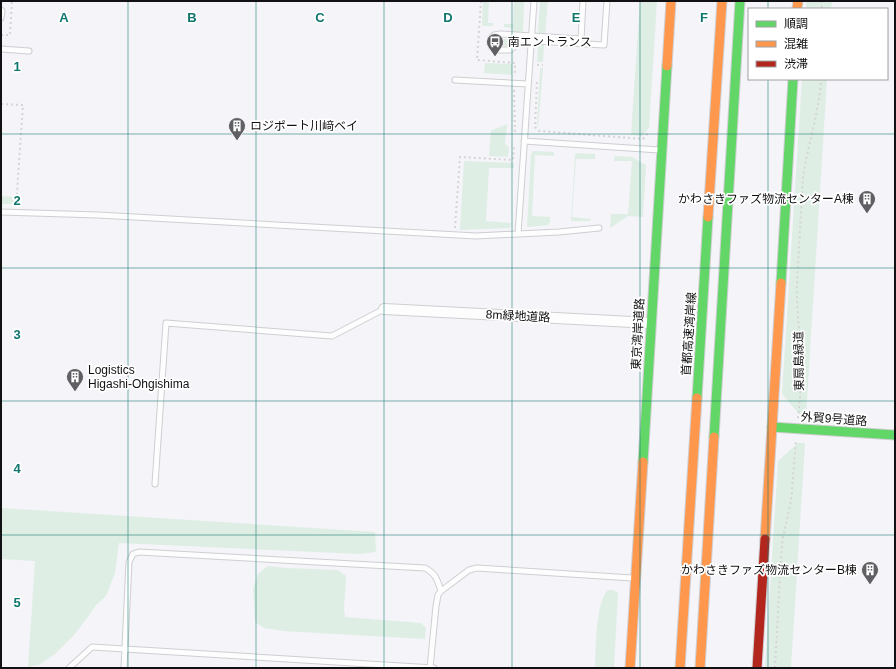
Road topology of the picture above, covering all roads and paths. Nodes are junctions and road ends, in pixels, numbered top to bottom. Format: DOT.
graph roads {
  1 [pos="534,1"];
  2 [pos="583,1"];
  3 [pos="607,1"];
  4 [pos="671,1"];
  5 [pos="722,1"];
  6 [pos="740,1"];
  7 [pos="12,2"];
  8 [pos="7,3"];
  9 [pos="1,10"];
  10 [pos="1,18"];
  11 [pos="1,35"];
  12 [pos="531,39"];
  13 [pos="1,49"];
  14 [pos="29,51"];
  15 [pos="543,65"];
  16 [pos="537,72"];
  17 [pos="455,80"];
  18 [pos="537,80"];
  19 [pos="793,80"];
  20 [pos="821,80"];
  21 [pos="528,84"];
  22 [pos="514,90"];
  23 [pos="1,104"];
  24 [pos="652,129"];
  25 [pos="515,135"];
  26 [pos="524,141"];
  27 [pos="514,147"];
  28 [pos="662,150"];
  29 [pos="16,207"];
  30 [pos="1,212"];
  31 [pos="599,228"];
  32 [pos="455,230"];
  33 [pos="518,234"];
  34 [pos="384,309"];
  35 [pos="651,322"];
  36 [pos="772,427"];
  37 [pos="797,429"];
  38 [pos="895,435"];
  39 [pos="155,484"];
  40 [pos="635,578"];
  41 [pos="440,591"];
  42 [pos="760,614"];
  43 [pos="125,649"];
  44 [pos="402,667"];
  45 [pos="69,668"];
  46 [pos="124,668"];
  47 [pos="430,668"];
  48 [pos="434,668"];
  49 [pos="630,668"];
  50 [pos="680,668"];
  51 [pos="700,668"];
  52 [pos="753,668"];
  53 [pos="757,668"];
  54 [pos="775,668"];
  1 -- 12 [label="lane"];
  2 -- 12 [label="lane"];
  3 -- 12 [label="lane"];
  4 -- 28 [label="main road, 東京湾岸道路"];
  5 -- 50 [label="main road, 首都高速湾岸線"];
  6 -- 51 [label="main road"];
  7 -- 8 [label="path"];
  7 -- 11 [label="path"];
  9 -- 10 [label="lane"];
  12 -- 12 [label="lane"];
  12 -- 21 [label="lane"];
  13 -- 14 [label="lane"];
  15 -- 16 [label="path"];
  17 -- 21 [label="lane"];
  18 -- 24 [label="path"];
  19 -- 36 [label="main road"];
  20 -- 37 [label="path, 東扇島緑道"];
  21 -- 26 [label="lane"];
  22 -- 25 [label="path"];
  23 -- 29 [label="path"];
  26 -- 28 [label="lane"];
  26 -- 33 [label="lane"];
  27 -- 32 [label="path"];
  28 -- 35 [label="main road, 東京湾岸道路"];
  30 -- 33 [label="lane"];
  31 -- 33 [label="lane"];
  34 -- 35 [label="street, 8m緑地道路"];
  34 -- 39 [label="lane"];
  35 -- 40 [label="main road, 東京湾岸道路"];
  36 -- 37 [label="main road, 外貿9号道路"];
  36 -- 42 [label="main road"];
  37 -- 38 [label="main road, 外貿9号道路"];
  37 -- 54 [label="path, 東扇島緑道"];
  40 -- 41 [label="lane"];
  40 -- 49 [label="main road, 東京湾岸道路"];
  41 -- 43 [label="lane"];
  41 -- 47 [label="lane"];
  42 -- 52 [label="main road"];
  42 -- 53 [label="main road"];
  43 -- 44 [label="lane"];
  43 -- 45 [label="lane"];
  43 -- 46 [label="lane"];
  44 -- 47 [label="lane"];
  47 -- 48 [label="lane"];
}
